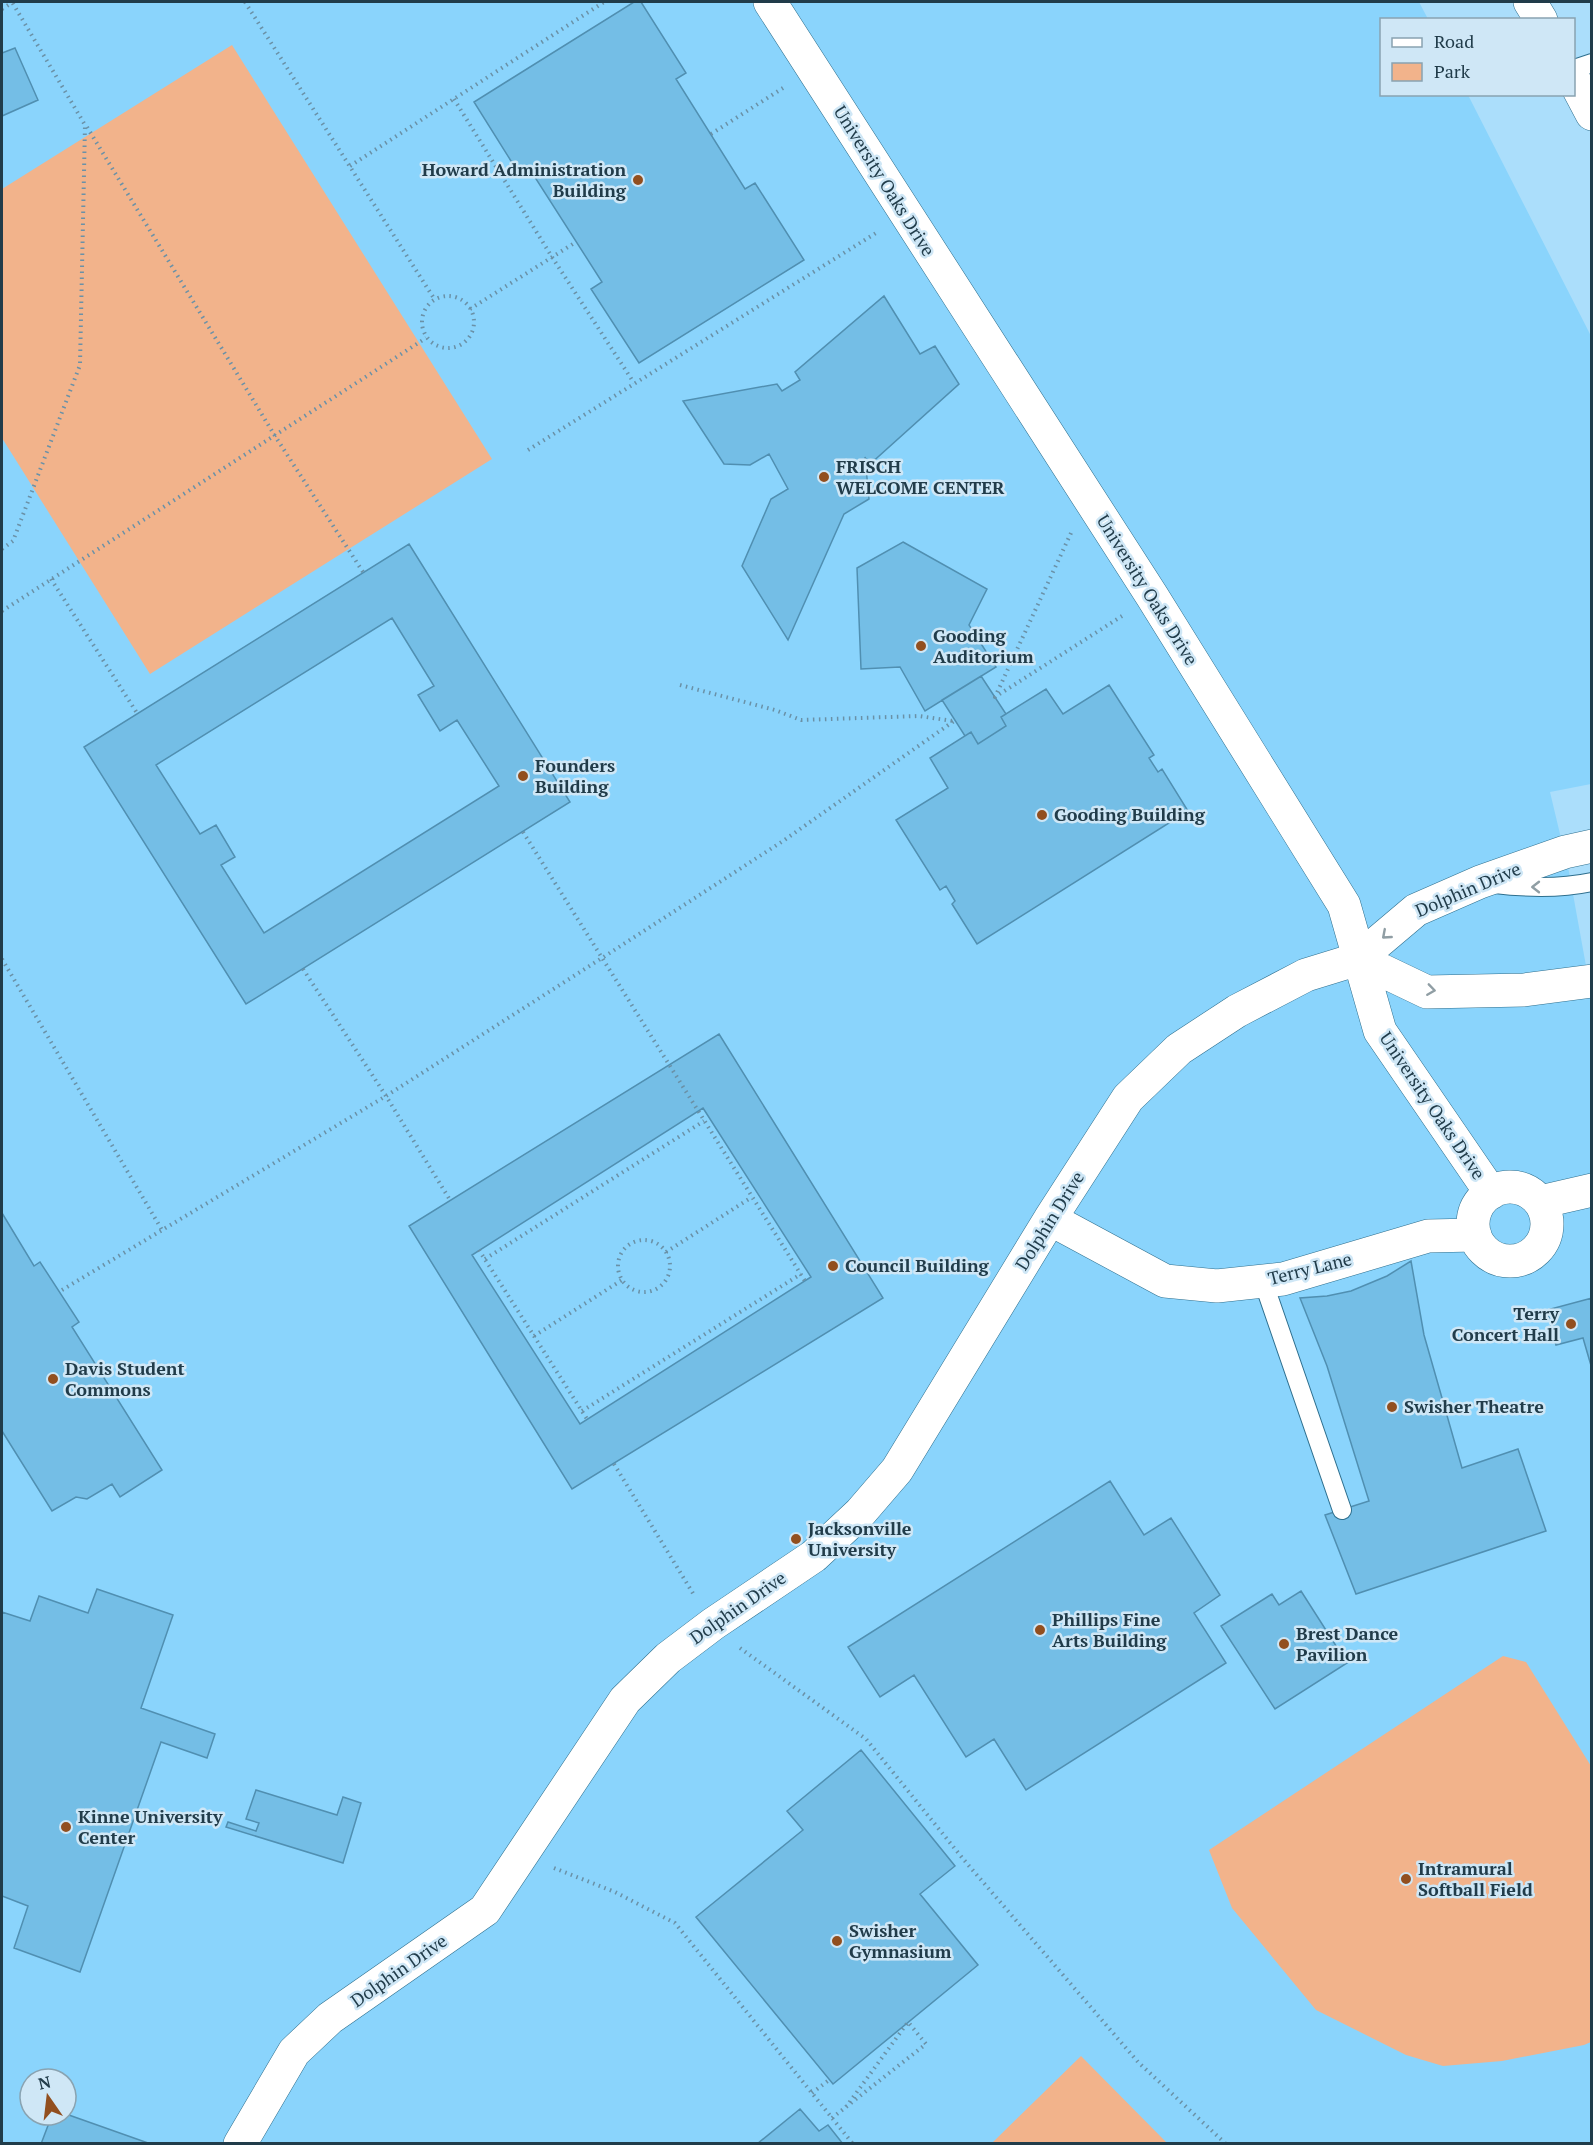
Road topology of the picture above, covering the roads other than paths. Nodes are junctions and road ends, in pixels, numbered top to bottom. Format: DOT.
graph roads {
  1 [pos="770,2"];
  2 [pos="1530,2"];
  3 [pos="1540,18"];
  4 [pos="1592,63"];
  5 [pos="1575,69"];
  6 [pos="1575,82"];
  7 [pos="1592,114"];
  8 [pos="1592,846"];
  9 [pos="1480,882"];
  10 [pos="1592,882"];
  11 [pos="1358,959"];
  12 [pos="1592,981"];
  13 [pos="1592,1190"];
  14 [pos="1491,1193"];
  15 [pos="1540,1202"];
  16 [pos="1050,1219"];
  17 [pos="1475,1235"];
  18 [pos="1263,1281"];
  19 [pos="1342,1510"];
  20 [pos="240,2144"];
  1 -- 11 [label="street, University Oaks Drive"];
  2 -- 3 [label="street"];
  4 -- 5 [label="lane"];
  6 -- 7 [label="street"];
  8 -- 9 [label="street, Dolphin Drive"];
  10 -- 9 [label="lane, one-way"];
  9 -- 11 [label="street, Dolphin Drive, one-way"];
  11 -- 12 [label="street, one-way"];
  11 -- 14 [label="street, University Oaks Drive"];
  11 -- 16 [label="street, Dolphin Drive"];
  13 -- 15 [label="street"];
  14 -- 15 [label="street"];
  14 -- 17 [label="street"];
  15 -- 17 [label="street"];
  16 -- 18 [label="street, Terry Lane"];
  16 -- 20 [label="street, Dolphin Drive"];
  17 -- 18 [label="street, Terry Lane"];
  18 -- 19 [label="lane"];
}
